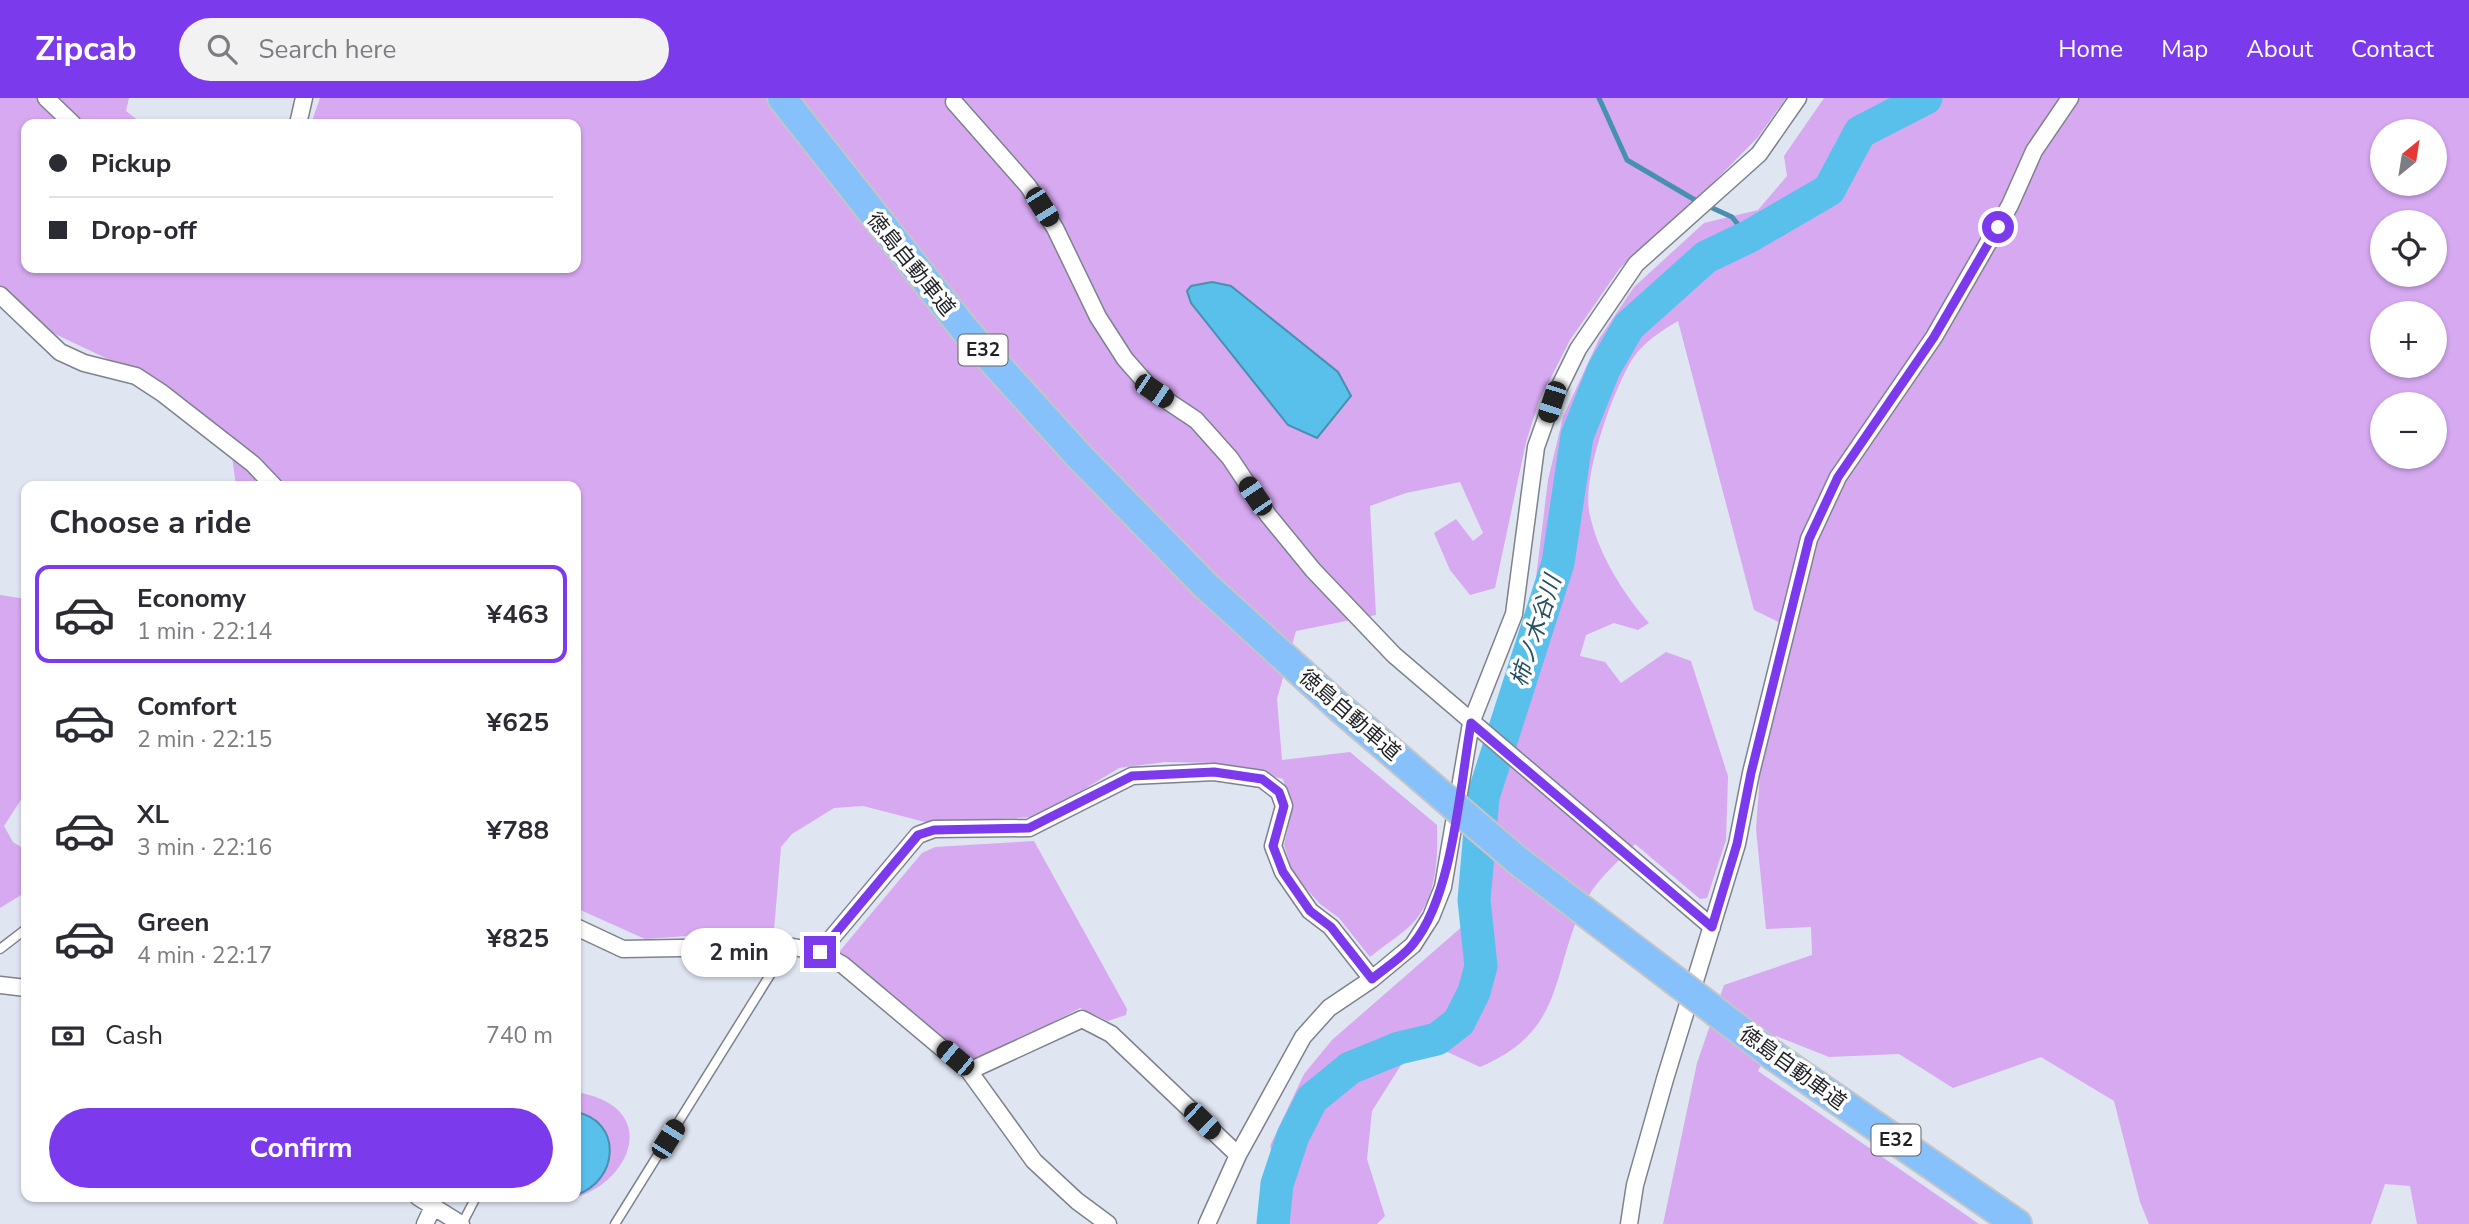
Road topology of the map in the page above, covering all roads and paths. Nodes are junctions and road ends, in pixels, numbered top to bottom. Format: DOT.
graph roads {
  1 [pos="46,98"];
  2 [pos="304,98"];
  3 [pos="782,98"];
  4 [pos="1798,98"];
  5 [pos="2070,98"];
  6 [pos="954,102"];
  7 [pos="68,119"];
  8 [pos="300,119"];
  9 [pos="0,295"];
  10 [pos="269,481"];
  11 [pos="1471,723"];
  12 [pos="1712,927"];
  13 [pos="581,929"];
  14 [pos="21,933"];
  15 [pos="788,947"];
  16 [pos="0,948"];
  17 [pos="820,952"];
  18 [pos="1372,979"];
  19 [pos="0,985"];
  20 [pos="21,987"];
  21 [pos="969,1071"];
  22 [pos="1238,1155"];
  23 [pos="426,1202"];
  24 [pos="473,1202"];
  25 [pos="433,1207"];
  26 [pos="425,1224"];
  27 [pos="462,1224"];
  28 [pos="615,1224"];
  29 [pos="1108,1224"];
  30 [pos="1207,1224"];
  31 [pos="1629,1224"];
  32 [pos="2017,1224"];
  1 -- 7 [label="street"];
  2 -- 8 [label="street"];
  3 -- 32 [label="highway, 徳島自動車道 / E32, bridge"];
  4 -- 11 [label="street"];
  5 -- 12 [label="street"];
  6 -- 11 [label="street"];
  9 -- 10 [label="street"];
  11 -- 12 [label="street"];
  11 -- 18 [label="street"];
  12 -- 31 [label="street"];
  13 -- 15 [label="street"];
  14 -- 16 [label="lane"];
  15 -- 17 [label="street"];
  15 -- 28 [label="lane"];
  17 -- 18 [label="street"];
  17 -- 21 [label="street"];
  18 -- 22 [label="street"];
  19 -- 20 [label="street"];
  21 -- 22 [label="street"];
  21 -- 29 [label="street"];
  22 -- 30 [label="street"];
  23 -- 25 [label="street"];
  24 -- 27 [label="lane"];
  25 -- 26 [label="street"];
  25 -- 27 [label="street"];
}
